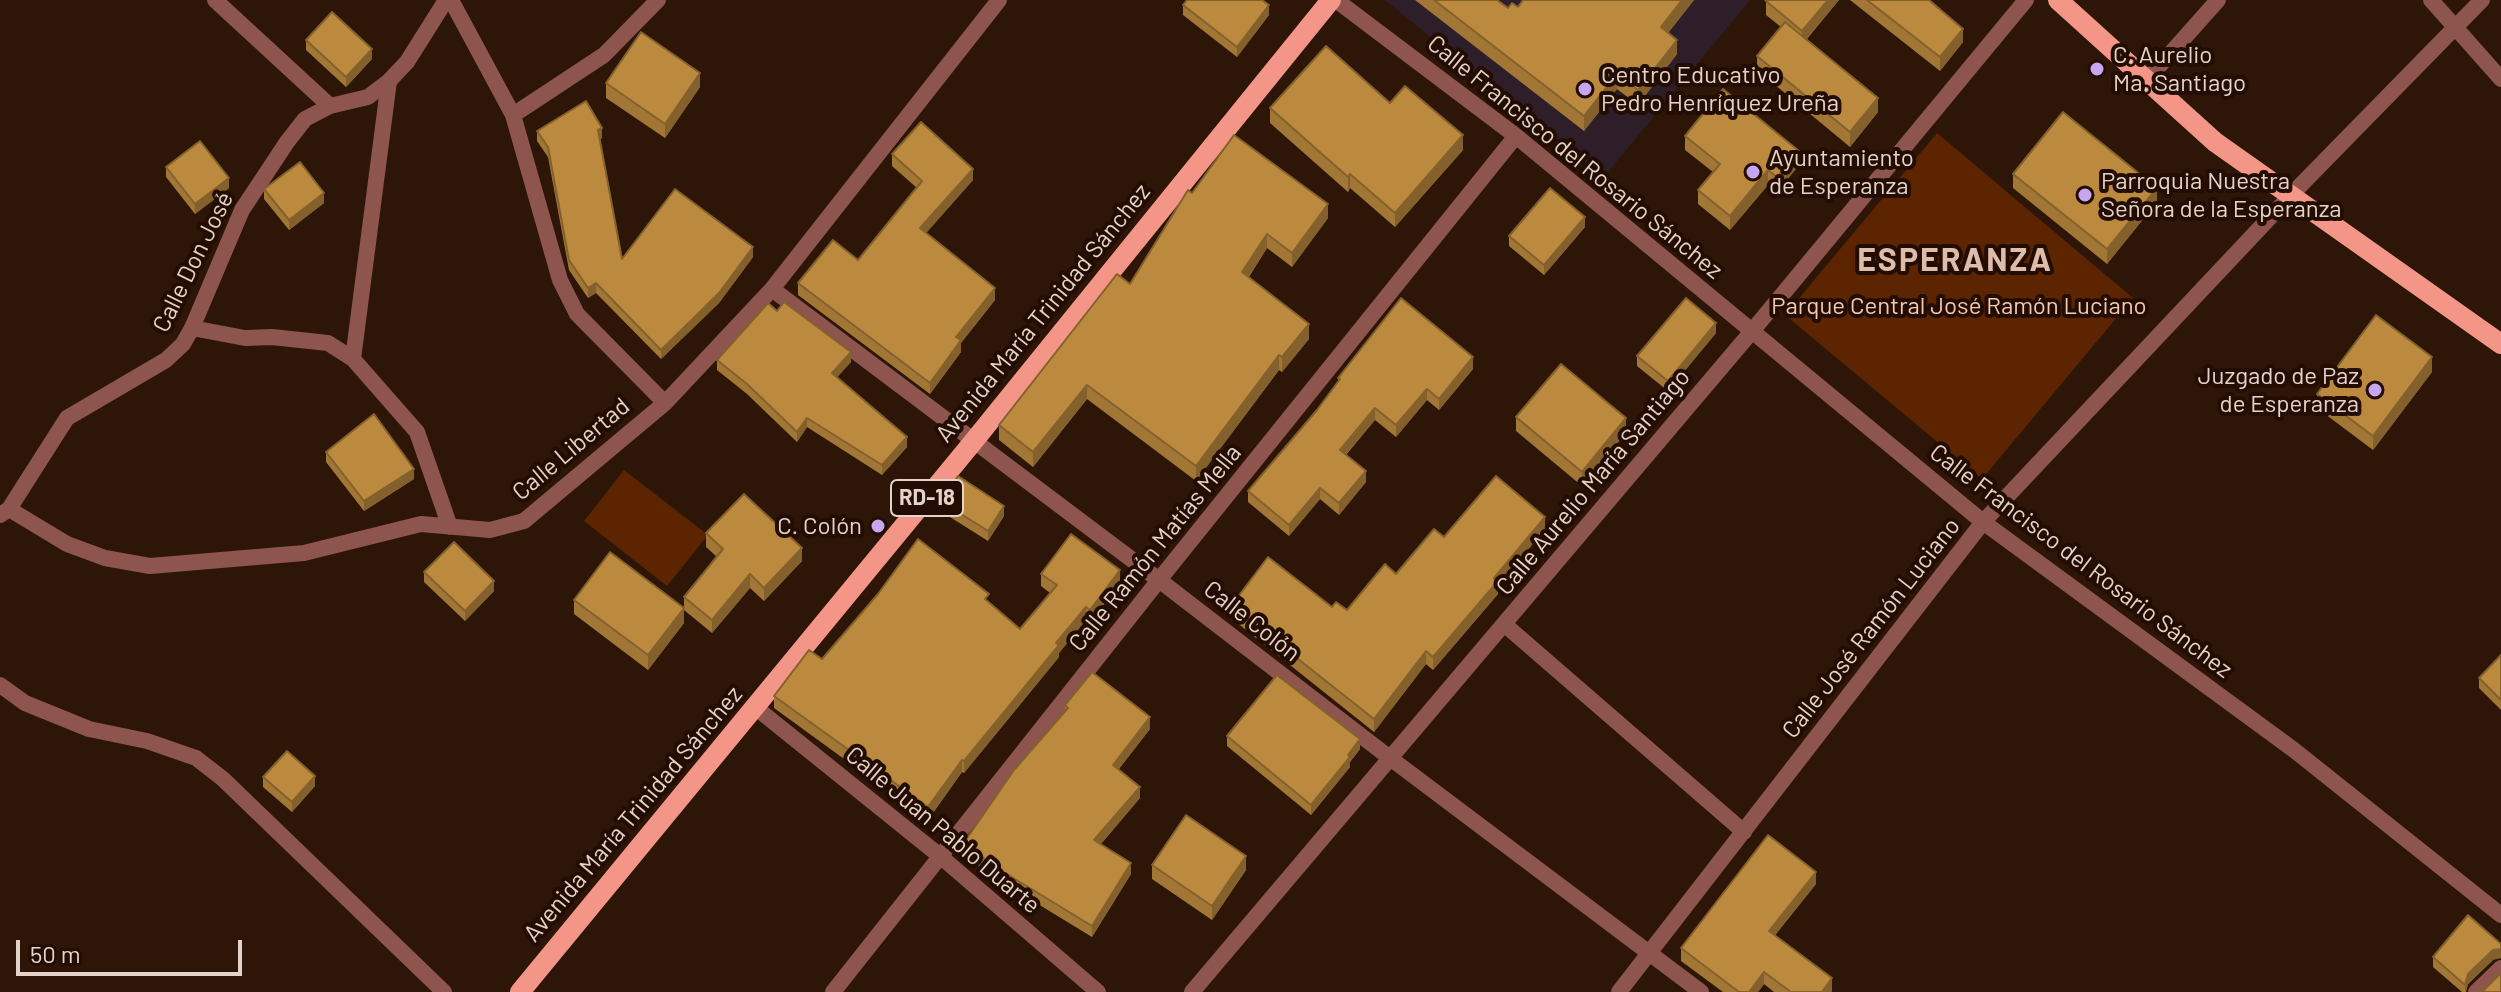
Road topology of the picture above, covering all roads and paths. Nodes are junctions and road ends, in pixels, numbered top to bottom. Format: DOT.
graph roads {
  1 [pos="215,0"];
  2 [pos="448,0"];
  3 [pos="658,0"];
  4 [pos="999,0"];
  5 [pos="1334,0"];
  6 [pos="2026,0"];
  7 [pos="2058,0"];
  8 [pos="2218,0"];
  9 [pos="2431,0"];
  10 [pos="2482,0"];
  11 [pos="2455,28"];
  12 [pos="2501,79"];
  13 [pos="389,81"];
  14 [pos="2146,81"];
  15 [pos="330,106"];
  16 [pos="513,115"];
  17 [pos="1516,136"];
  18 [pos="2291,195"];
  19 [pos="772,289"];
  20 [pos="192,328"];
  21 [pos="1753,330"];
  22 [pos="2501,344"];
  23 [pos="353,359"];
  24 [pos="665,403"];
  25 [pos="973,442"];
  26 [pos="4,512"];
  27 [pos="1983,522"];
  28 [pos="450,527"];
  29 [pos="1159,580"];
  30 [pos="1504,624"];
  31 [pos="0,685"];
  32 [pos="755,707"];
  33 [pos="1390,758"];
  34 [pos="1744,832"];
  35 [pos="940,856"];
  36 [pos="2501,915"];
  37 [pos="1650,953"];
  38 [pos="2501,968"];
  39 [pos="444,992"];
  40 [pos="520,992"];
  41 [pos="833,992"];
  42 [pos="1098,992"];
  43 [pos="1192,992"];
  44 [pos="1619,992"];
  45 [pos="1701,992"];
  46 [pos="2476,992"];
  1 -- 15 [label="street"];
  2 -- 13 [label="street, Calle Don José"];
  2 -- 16 [label="street"];
  3 -- 16 [label="street"];
  4 -- 19 [label="street, Calle Libertad"];
  5 -- 17 [label="street, Calle Francisco del Rosario Sánchez"];
  5 -- 25 [label="main road, Avenida María Trinidad Sánchez / RD-18"];
  6 -- 21 [label="street, Calle Aurelio María Santiago"];
  7 -- 14 [label="main road"];
  8 -- 14 [label="street"];
  9 -- 11 [label="street"];
  10 -- 11 [label="street, Calle José Ramón Luciano"];
  11 -- 12 [label="street"];
  11 -- 18 [label="street, Calle José Ramón Luciano"];
  13 -- 15 [label="street, Calle Don José"];
  13 -- 23 [label="street"];
  14 -- 18 [label="main road"];
  15 -- 20 [label="street, Calle Don José"];
  16 -- 24 [label="street"];
  17 -- 21 [label="street, Calle Francisco del Rosario Sánchez"];
  17 -- 29 [label="street, Calle Ramón Matías Mella"];
  18 -- 22 [label="main road"];
  18 -- 27 [label="street, Calle José Ramón Luciano"];
  19 -- 24 [label="street, Calle Libertad"];
  19 -- 25 [label="street, Calle Colón"];
  20 -- 23 [label="street"];
  20 -- 26 [label="street, Calle Don José"];
  21 -- 27 [label="street, Calle Francisco del Rosario Sánchez"];
  21 -- 30 [label="street, Calle Aurelio María Santiago"];
  23 -- 28 [label="street"];
  24 -- 28 [label="street, Calle Libertad"];
  25 -- 29 [label="street, Calle Colón"];
  25 -- 32 [label="main road, Avenida María Trinidad Sánchez / RD-18"];
  26 -- 28 [label="street, Calle Libertad"];
  27 -- 34 [label="street, Calle José Ramón Luciano"];
  27 -- 36 [label="street, Calle Francisco del Rosario Sánchez"];
  29 -- 33 [label="street, Calle Colón"];
  29 -- 35 [label="street, Calle Ramón Matías Mella"];
  30 -- 33 [label="street, Calle Aurelio María Santiago"];
  30 -- 34 [label="street"];
  31 -- 39 [label="street"];
  32 -- 35 [label="street, Calle Juan Pablo Duarte"];
  32 -- 40 [label="main road, Avenida María Trinidad Sánchez / RD-18"];
  33 -- 37 [label="street, Calle Colón"];
  33 -- 43 [label="street, Calle Aurelio María Santiago"];
  34 -- 37 [label="street, Calle José Ramón Luciano"];
  35 -- 41 [label="street, Calle Ramón Matías Mella"];
  35 -- 42 [label="street, Calle Juan Pablo Duarte"];
  37 -- 44 [label="street, Calle José Ramón Luciano"];
  37 -- 45 [label="street, Calle Colón"];
  38 -- 46 [label="street"];
}
